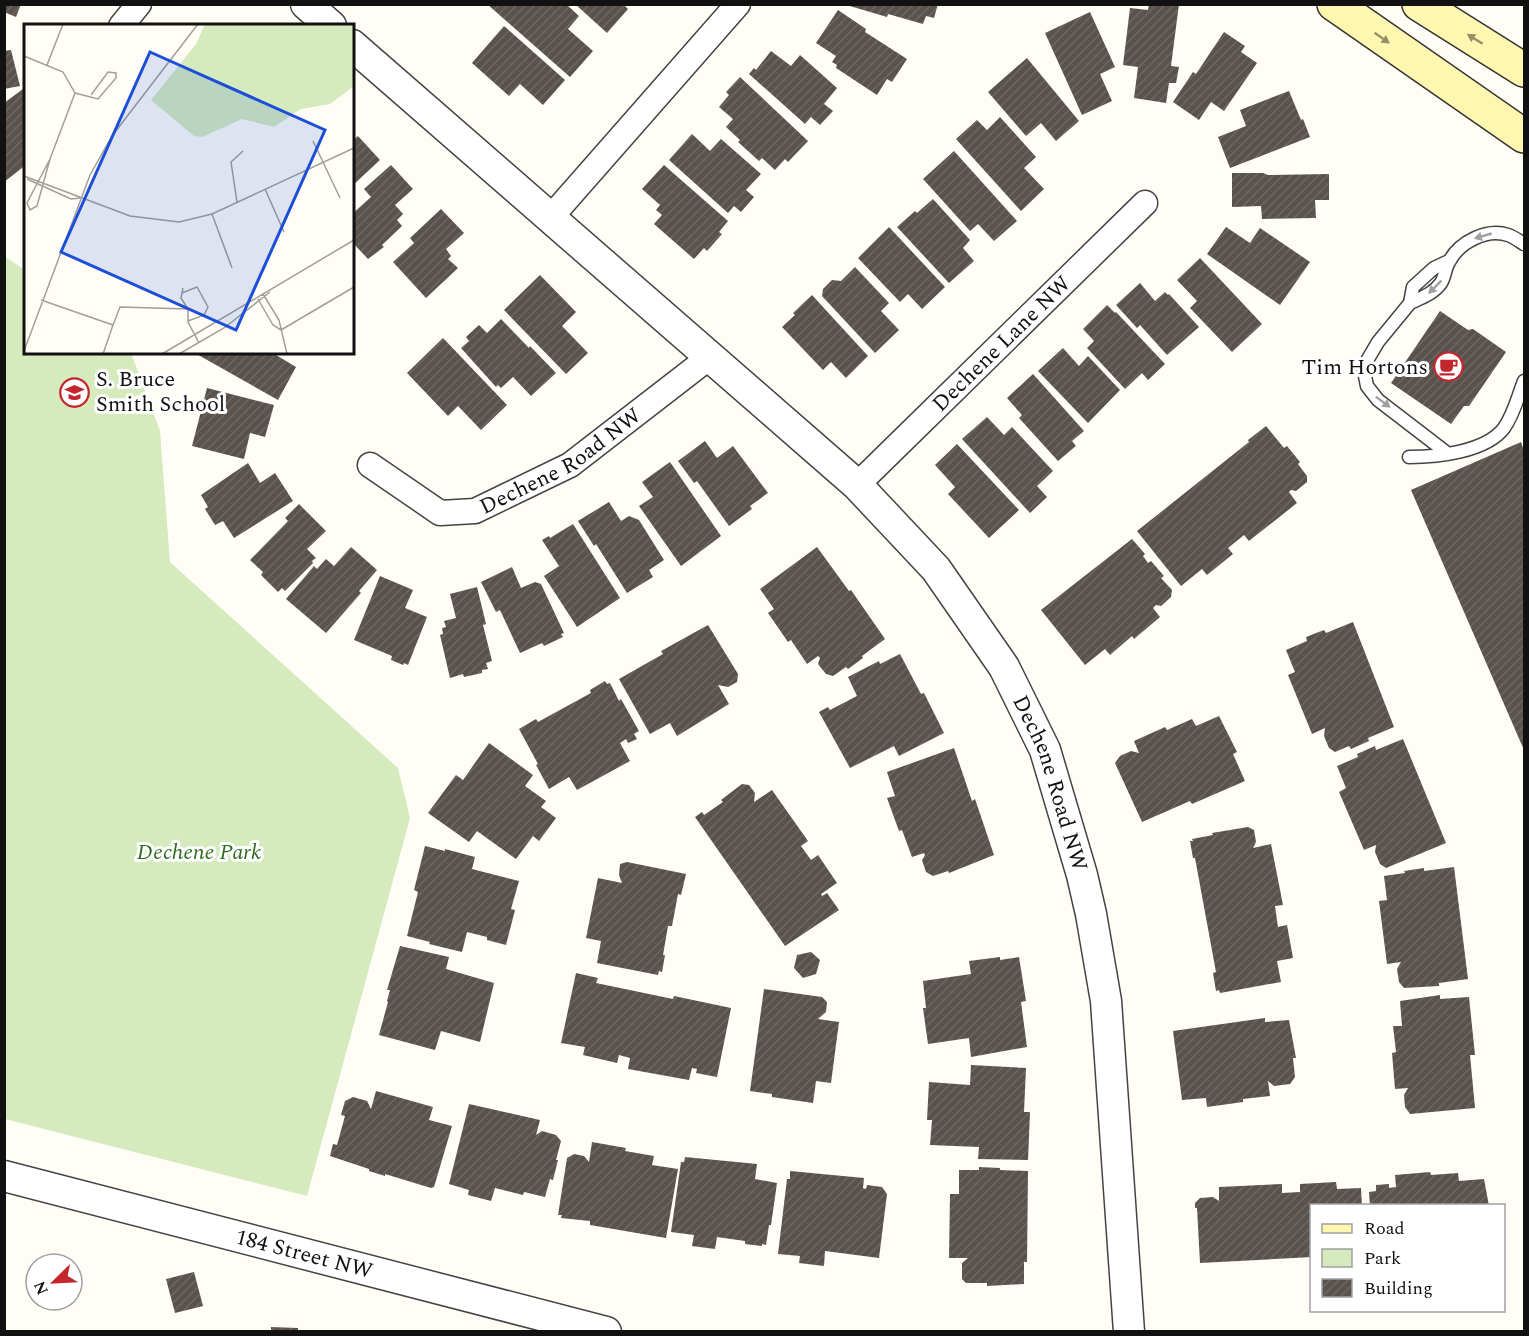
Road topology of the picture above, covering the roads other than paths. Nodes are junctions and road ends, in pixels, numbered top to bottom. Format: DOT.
graph roads {
  1 [pos="139,4"];
  2 [pos="306,4"];
  3 [pos="738,4"];
  4 [pos="1334,4"];
  5 [pos="1419,4"];
  6 [pos="123,24"];
  7 [pos="329,24"];
  8 [pos="354,47"];
  9 [pos="1524,70"];
  10 [pos="1524,136"];
  11 [pos="1145,203"];
  12 [pos="551,217"];
  13 [pos="1524,244"];
  14 [pos="711,356"];
  15 [pos="1524,381"];
  16 [pos="1447,453"];
  17 [pos="1409,457"];
  18 [pos="370,465"];
  19 [pos="857,484"];
  20 [pos="4,1176"];
  21 [pos="606,1332"];
  22 [pos="1129,1332"];
  1 -- 6 [label="street"];
  2 -- 7 [label="street"];
  3 -- 12 [label="street"];
  4 -- 10 [label="main road, one-way"];
  9 -- 5 [label="main road, one-way"];
  8 -- 12 [label="street, Dechene Road NW"];
  11 -- 19 [label="street, Dechene Lane NW"];
  12 -- 14 [label="street, Dechene Road NW"];
  13 -- 16 [label="lane, one-way"];
  14 -- 18 [label="street, Dechene Road NW"];
  14 -- 19 [label="street, Dechene Road NW"];
  15 -- 16 [label="lane"];
  16 -- 17 [label="lane"];
  19 -- 22 [label="street, Dechene Road NW"];
  20 -- 21 [label="street, 184 Street NW"];
}
